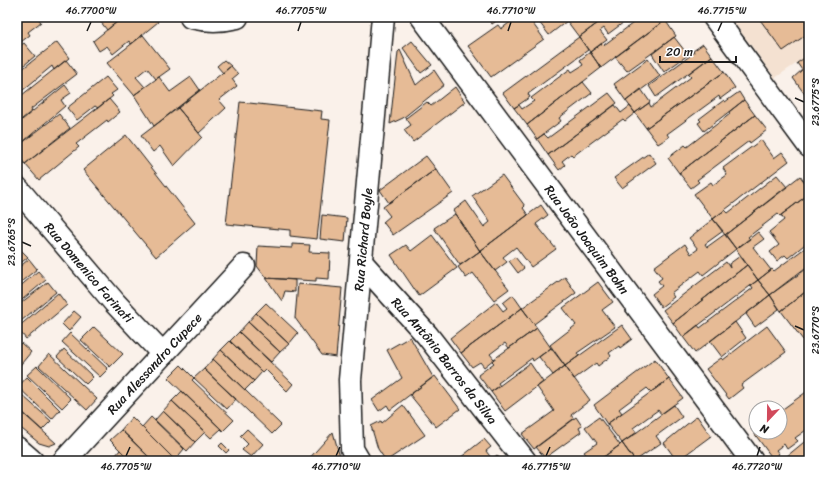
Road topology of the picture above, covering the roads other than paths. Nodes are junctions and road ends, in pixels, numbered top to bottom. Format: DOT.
graph roads {
  1 [pos="191,17"];
  2 [pos="236,17"];
  3 [pos="383,17"];
  4 [pos="422,17"];
  5 [pos="714,17"];
  6 [pos="809,146"];
  7 [pos="17,188"];
  8 [pos="362,263"];
  9 [pos="244,266"];
  10 [pos="163,354"];
  11 [pos="17,448"];
  12 [pos="32,461"];
  13 [pos="64,461"];
  14 [pos="359,461"];
  15 [pos="525,461"];
  16 [pos="752,461"];
  1 -- 2 [label="street"];
  3 -- 8 [label="street, Rua Richard Boyle"];
  4 -- 16 [label="street, Rua João Joaquim Bohn"];
  5 -- 6 [label="street"];
  7 -- 10 [label="street, Rua Domenico Farinati"];
  8 -- 14 [label="street, Rua Richard Boyle"];
  8 -- 15 [label="street, Rua Antônio Barros da Silva"];
  9 -- 10 [label="street, Rua Alessandro Cupece"];
  10 -- 13 [label="street, Rua Alessandro Cupece"];
  11 -- 12 [label="street"];
}
